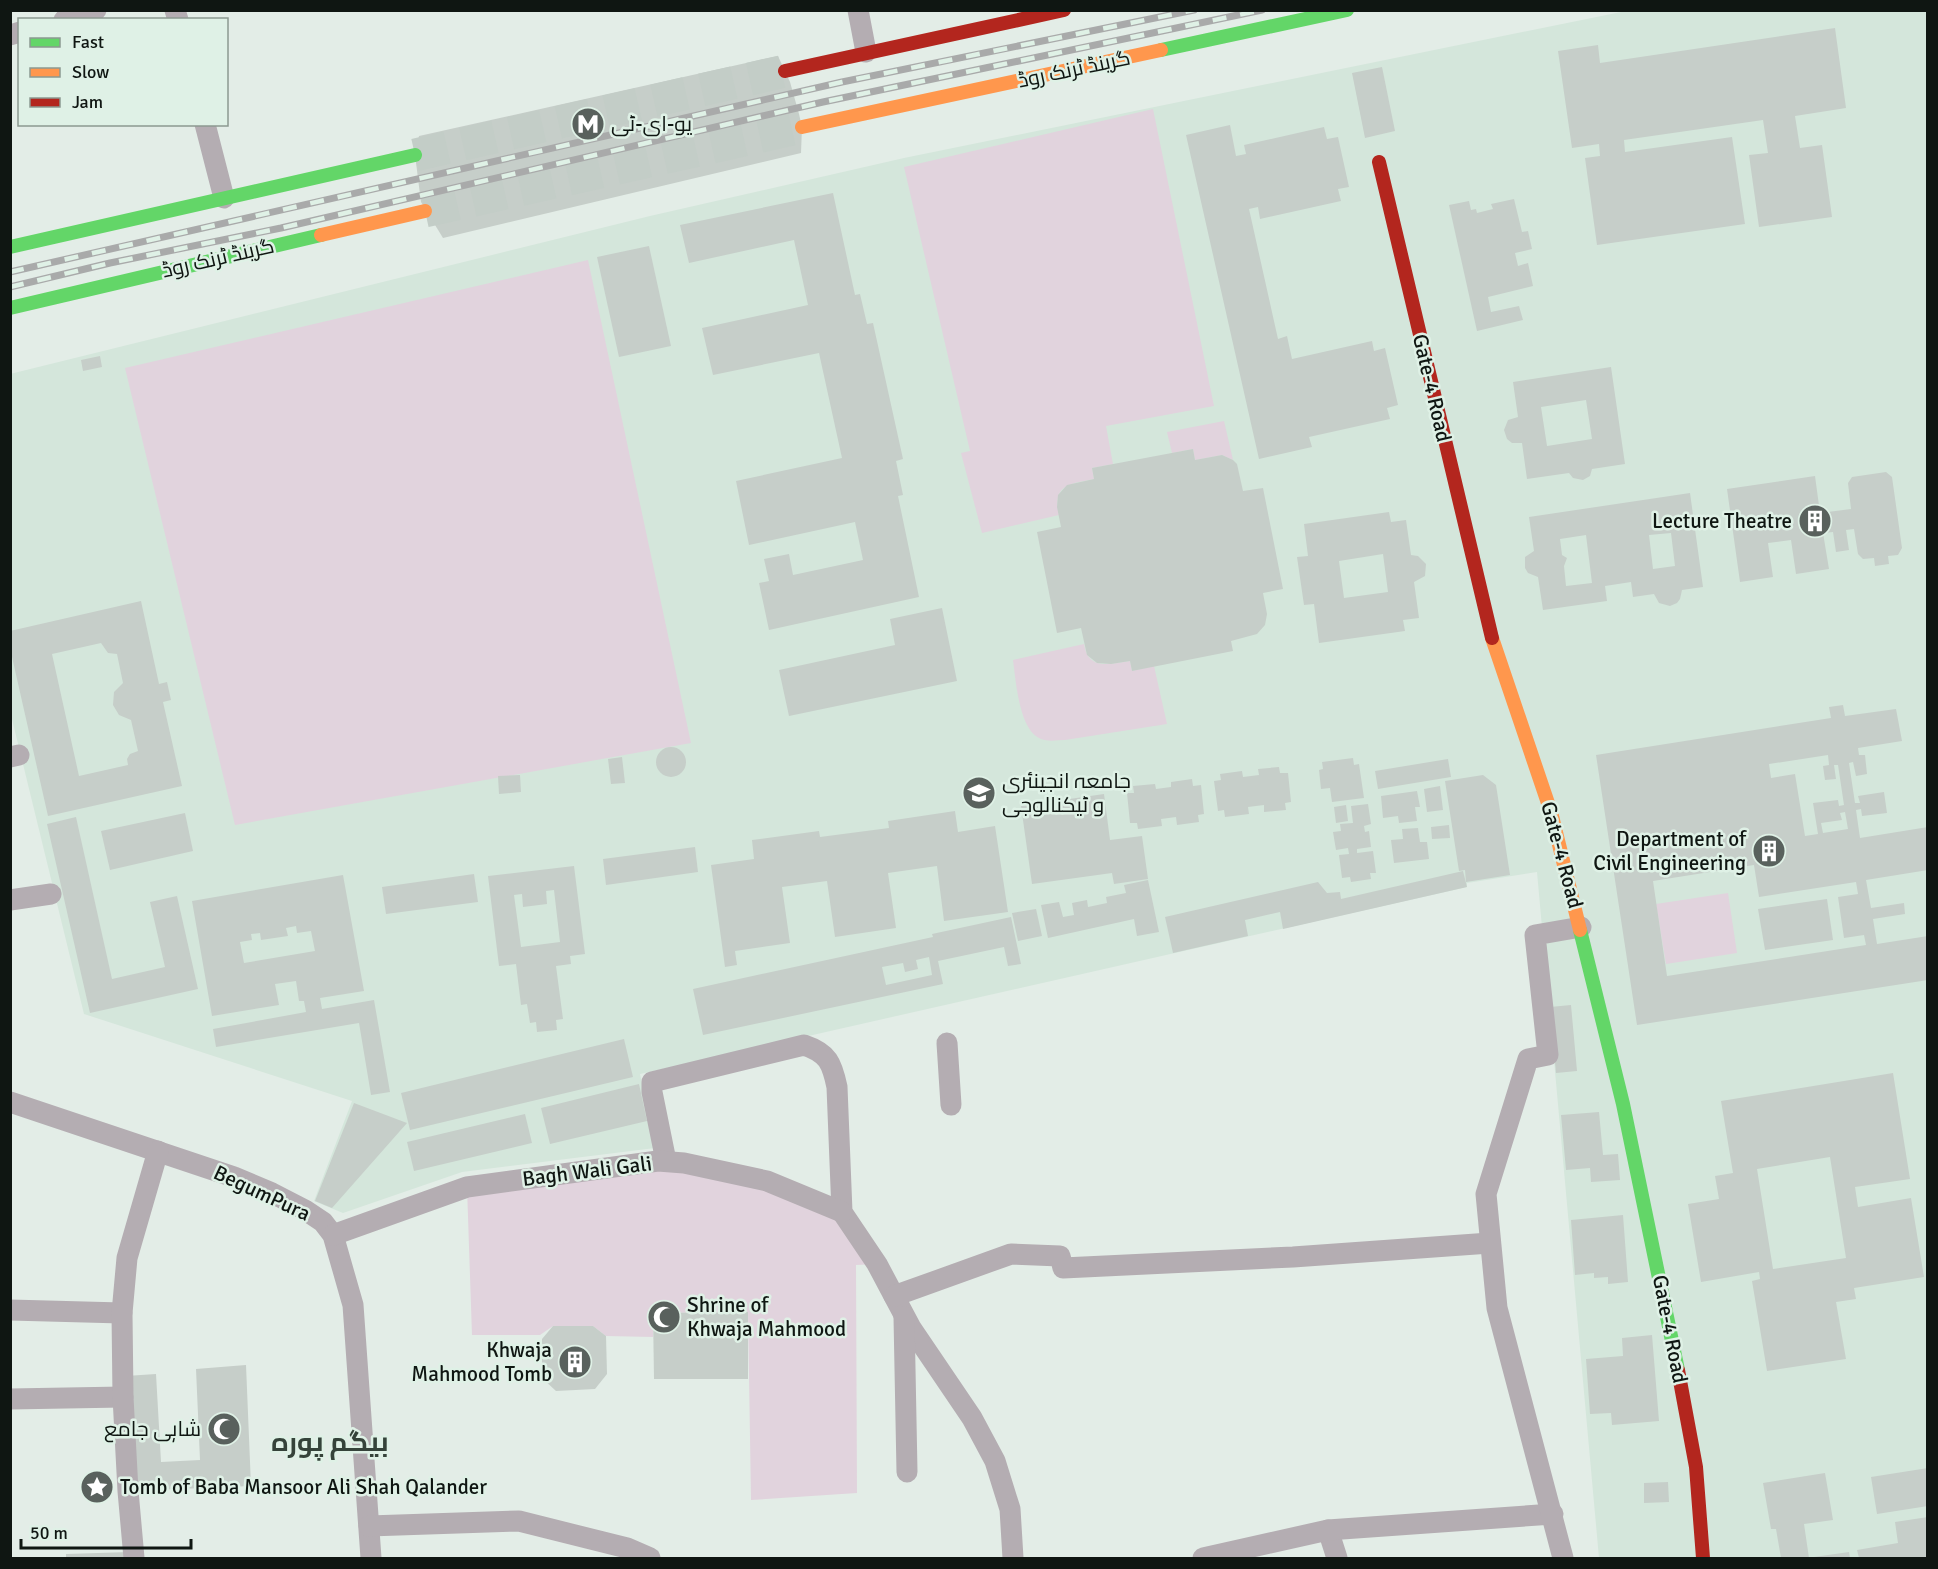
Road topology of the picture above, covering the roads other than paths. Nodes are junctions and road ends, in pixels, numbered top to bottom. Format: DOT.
graph roads {
  1 [pos="96,10"];
  2 [pos="858,10"];
  3 [pos="1064,10"];
  4 [pos="1347,10"];
  5 [pos="1302,16"];
  6 [pos="70,18"];
  7 [pos="866,52"];
  8 [pos="785,71"];
  9 [pos="206,126"];
  10 [pos="802,128"];
  11 [pos="415,155"];
  12 [pos="1379,162"];
  13 [pos="224,198"];
  14 [pos="425,211"];
  15 [pos="10,247"];
  16 [pos="10,308"];
  17 [pos="51,894"];
  18 [pos="10,900"];
  19 [pos="1581,927"];
  20 [pos="947,1043"];
  21 [pos="10,1102"];
  22 [pos="951,1105"];
  23 [pos="158,1151"];
  24 [pos="666,1161"];
  25 [pos="842,1212"];
  26 [pos="333,1235"];
  27 [pos="1490,1243"];
  28 [pos="894,1296"];
  29 [pos="10,1310"];
  30 [pos="122,1313"];
  31 [pos="904,1316"];
  32 [pos="123,1397"];
  33 [pos="10,1399"];
  34 [pos="907,1472"];
  35 [pos="1553,1514"];
  36 [pos="369,1526"];
  37 [pos="1328,1530"];
  38 [pos="134,1558"];
  39 [pos="371,1558"];
  40 [pos="650,1558"];
  41 [pos="1013,1558"];
  42 [pos="1203,1558"];
  43 [pos="1337,1558"];
  44 [pos="1563,1558"];
  45 [pos="1703,1558"];
  1 -- 6 [label="street"];
  2 -- 7 [label="street"];
  3 -- 7 [label="main road"];
  4 -- 5 [label="main road, گرینڈ ٹرنک روڈ"];
  5 -- 10 [label="main road, گرینڈ ٹرنک روڈ"];
  7 -- 8 [label="main road"];
  9 -- 13 [label="street"];
  11 -- 13 [label="main road"];
  12 -- 19 [label="main road, Gate-4 Road"];
  13 -- 15 [label="main road"];
  14 -- 16 [label="main road, گرینڈ ٹرنک روڈ"];
  17 -- 18 [label="street"];
  19 -- 27 [label="street"];
  19 -- 45 [label="main road, Gate-4 Road"];
  20 -- 22 [label="street"];
  21 -- 23 [label="street, BegumPura"];
  23 -- 26 [label="street, BegumPura"];
  23 -- 30 [label="street"];
  24 -- 25 [label="street, Bagh Wali Gali"];
  24 -- 25 [label="street"];
  24 -- 26 [label="street, Bagh Wali Gali"];
  25 -- 28 [label="street"];
  26 -- 36 [label="street, BegumPura"];
  27 -- 28 [label="street"];
  27 -- 35 [label="street"];
  28 -- 31 [label="street"];
  29 -- 30 [label="street"];
  30 -- 32 [label="street"];
  31 -- 34 [label="street"];
  31 -- 41 [label="street"];
  32 -- 33 [label="street"];
  32 -- 38 [label="street"];
  35 -- 37 [label="street"];
  35 -- 44 [label="street"];
  36 -- 39 [label="street, BegumPura"];
  36 -- 40 [label="street"];
  37 -- 42 [label="street"];
  37 -- 43 [label="street"];
}
